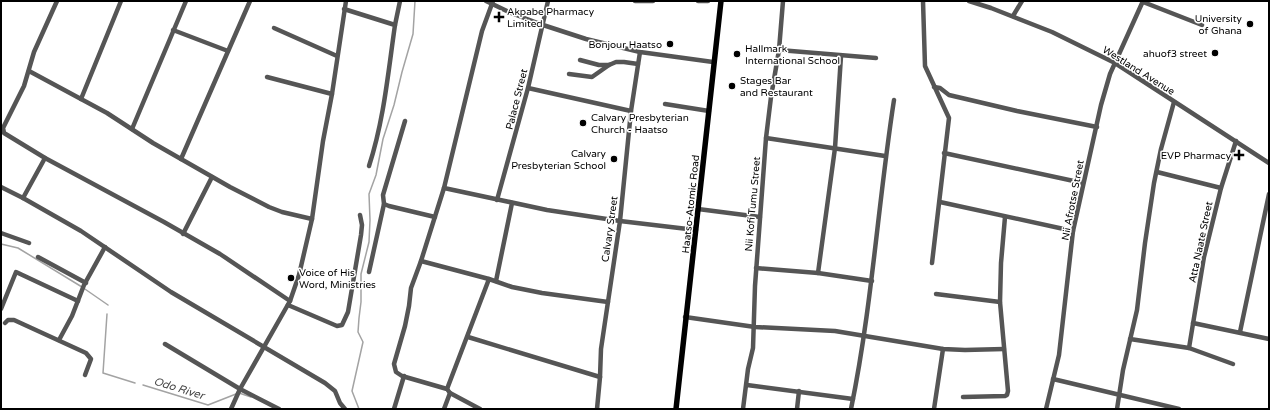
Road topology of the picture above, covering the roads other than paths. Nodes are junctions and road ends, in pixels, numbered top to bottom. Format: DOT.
graph roads {
  1 [pos="57,1"];
  2 [pos="121,1"];
  3 [pos="186,1"];
  4 [pos="250,1"];
  5 [pos="346,1"];
  6 [pos="400,1"];
  7 [pos="486,1"];
  8 [pos="548,1"];
  9 [pos="635,1"];
  10 [pos="640,1"];
  11 [pos="653,1"];
  12 [pos="698,1"];
  13 [pos="708,1"];
  14 [pos="721,1"];
  15 [pos="783,1"];
  16 [pos="923,1"];
  17 [pos="969,1"];
  18 [pos="1022,1"];
  19 [pos="1143,1"];
  20 [pos="492,2"];
  21 [pos="344,9"];
  22 [pos="1013,16"];
  23 [pos="394,25"];
  24 [pos="542,25"];
  25 [pos="1202,25"];
  26 [pos="274,28"];
  27 [pos="173,30"];
  28 [pos="779,50"];
  29 [pos="228,51"];
  30 [pos="640,52"];
  31 [pos="338,56"];
  32 [pos="841,56"];
  33 [pos="876,58"];
  34 [pos="580,60"];
  35 [pos="713,62"];
  36 [pos="1115,63"];
  37 [pos="638,64"];
  38 [pos="609,65"];
  39 [pos="29,71"];
  40 [pos="569,74"];
  41 [pos="267,77"];
  42 [pos="934,87"];
  43 [pos="528,88"];
  44 [pos="332,94"];
  45 [pos="949,95"];
  46 [pos="81,99"];
  47 [pos="894,100"];
  48 [pos="1174,102"];
  49 [pos="664,104"];
  50 [pos="942,104"];
  51 [pos="631,111"];
  52 [pos="708,111"];
  53 [pos="406,121"];
  54 [pos="1096,127"];
  55 [pos="132,130"];
  56 [pos="766,138"];
  57 [pos="1236,141"];
  58 [pos="835,148"];
  59 [pos="944,153"];
  60 [pos="885,156"];
  61 [pos="45,158"];
  62 [pos="181,159"];
  63 [pos="1269,163"];
  64 [pos="370,166"];
  65 [pos="1157,172"];
  66 [pos="212,177"];
  67 [pos="1084,183"];
  68 [pos="1,187"];
  69 [pos="444,188"];
  70 [pos="1221,188"];
  71 [pos="1269,194"];
  72 [pos="23,198"];
  73 [pos="497,200"];
  74 [pos="940,202"];
  75 [pos="512,203"];
  76 [pos="384,204"];
  77 [pos="698,209"];
  78 [pos="360,214"];
  79 [pos="435,217"];
  80 [pos="760,217"];
  81 [pos="1005,217"];
  82 [pos="312,219"];
  83 [pos="620,221"];
  84 [pos="696,230"];
  85 [pos="1073,231"];
  86 [pos="1,233"];
  87 [pos="183,234"];
  88 [pos="29,243"];
  89 [pos="105,247"];
  90 [pos="38,257"];
  91 [pos="421,261"];
  92 [pos="932,263"];
  93 [pos="756,268"];
  94 [pos="369,272"];
  95 [pos="818,273"];
  96 [pos="489,279"];
  97 [pos="496,281"];
  98 [pos="872,281"];
  99 [pos="85,284"];
  100 [pos="936,294"];
  101 [pos="78,301"];
  102 [pos="608,302"];
  103 [pos="1000,302"];
  104 [pos="289,303"];
  105 [pos="1,309"];
  106 [pos="685,318"];
  107 [pos="5,323"];
  108 [pos="1193,323"];
  109 [pos="755,327"];
  110 [pos="1240,332"];
  111 [pos="468,336"];
  112 [pos="863,336"];
  113 [pos="1130,339"];
  114 [pos="1269,339"];
  115 [pos="59,340"];
  116 [pos="165,344"];
  117 [pos="264,347"];
  118 [pos="1189,348"];
  119 [pos="943,349"];
  120 [pos="1004,349"];
  121 [pos="1233,364"];
  122 [pos="85,375"];
  123 [pos="404,376"];
  124 [pos="600,377"];
  125 [pos="1053,379"];
  126 [pos="747,385"];
  127 [pos="240,389"];
  128 [pos="449,391"];
  129 [pos="799,391"];
  130 [pos="1120,394"];
  131 [pos="963,397"];
  132 [pos="853,399"];
  133 [pos="340,403"];
  134 [pos="231,409"];
  135 [pos="278,409"];
  136 [pos="337,409"];
  137 [pos="345,409"];
  138 [pos="394,409"];
  139 [pos="444,409"];
  140 [pos="480,409"];
  141 [pos="597,409"];
  142 [pos="676,409"];
  143 [pos="743,409"];
  144 [pos="797,409"];
  145 [pos="851,409"];
  146 [pos="934,409"];
  147 [pos="1046,409"];
  148 [pos="1117,409"];
  149 [pos="1179,409"];
  1 -- 39 [label="street"];
  2 -- 46 [label="street"];
  3 -- 27 [label="street"];
  4 -- 29 [label="street"];
  5 -- 21 [label="street"];
  6 -- 23 [label="street"];
  7 -- 20 [label="street"];
  8 -- 24 [label="street, Palace Street"];
  9 -- 10 [label="street"];
  10 -- 11 [label="street"];
  12 -- 13 [label="street"];
  14 -- 35 [label="main road, Haatso-Atomic Road"];
  15 -- 28 [label="street, Nii Kofi Tumu Street"];
  16 -- 42 [label="street"];
  17 -- 22 [label="street, Westland Avenue"];
  18 -- 22 [label="street"];
  19 -- 25 [label="street"];
  19 -- 36 [label="street, Nii Afrotse Street"];
  20 -- 24 [label="street"];
  20 -- 69 [label="street"];
  21 -- 23 [label="street"];
  21 -- 31 [label="street"];
  22 -- 36 [label="street, Westland Avenue"];
  23 -- 64 [label="street"];
  24 -- 30 [label="street"];
  24 -- 43 [label="street, Palace Street"];
  26 -- 31 [label="street"];
  27 -- 29 [label="street"];
  27 -- 55 [label="street"];
  28 -- 32 [label="street"];
  28 -- 56 [label="street, Nii Kofi Tumu Street"];
  29 -- 62 [label="street"];
  30 -- 35 [label="street"];
  30 -- 37 [label="street, Calvary Street"];
  31 -- 44 [label="street"];
  32 -- 33 [label="street"];
  32 -- 58 [label="street"];
  34 -- 38 [label="street"];
  35 -- 52 [label="main road, Haatso-Atomic Road"];
  36 -- 48 [label="street, Westland Avenue"];
  36 -- 54 [label="street, Nii Afrotse Street"];
  37 -- 38 [label="street"];
  37 -- 51 [label="street, Calvary Street"];
  38 -- 40 [label="street"];
  39 -- 46 [label="street"];
  39 -- 61 [label="street"];
  41 -- 44 [label="street"];
  42 -- 45 [label="street"];
  42 -- 50 [label="street"];
  43 -- 51 [label="street"];
  43 -- 73 [label="street, Palace Street"];
  44 -- 82 [label="street"];
  45 -- 50 [label="street"];
  45 -- 54 [label="street"];
  46 -- 55 [label="street"];
  47 -- 60 [label="street"];
  48 -- 57 [label="street, Westland Avenue"];
  48 -- 65 [label="street"];
  49 -- 52 [label="street"];
  50 -- 59 [label="street"];
  51 -- 83 [label="street, Calvary Street"];
  52 -- 77 [label="main road, Haatso-Atomic Road"];
  53 -- 76 [label="street"];
  54 -- 67 [label="street, Nii Afrotse Street"];
  55 -- 62 [label="street"];
  56 -- 58 [label="street"];
  56 -- 80 [label="street, Nii Kofi Tumu Street"];
  57 -- 63 [label="street, Westland Avenue"];
  57 -- 70 [label="street, Atta Naate Street"];
  58 -- 60 [label="street"];
  58 -- 95 [label="street"];
  59 -- 67 [label="street"];
  59 -- 74 [label="street"];
  60 -- 98 [label="street"];
  61 -- 72 [label="street"];
  61 -- 87 [label="street"];
  62 -- 66 [label="street"];
  65 -- 70 [label="street"];
  65 -- 113 [label="street"];
  66 -- 82 [label="street"];
  66 -- 87 [label="street"];
  67 -- 85 [label="street, Nii Afrotse Street"];
  68 -- 72 [label="street"];
  69 -- 73 [label="street"];
  69 -- 79 [label="street"];
  70 -- 108 [label="street, Atta Naate Street"];
  71 -- 110 [label="street"];
  72 -- 89 [label="street"];
  73 -- 75 [label="street"];
  74 -- 81 [label="street"];
  74 -- 92 [label="street"];
  75 -- 83 [label="street"];
  75 -- 97 [label="street"];
  76 -- 79 [label="street"];
  76 -- 94 [label="street"];
  77 -- 80 [label="street"];
  77 -- 84 [label="main road, Haatso-Atomic Road"];
  78 -- 104 [label="street"];
  79 -- 91 [label="street"];
  80 -- 93 [label="street, Nii Kofi Tumu Street"];
  81 -- 85 [label="street"];
  81 -- 103 [label="street"];
  82 -- 104 [label="street"];
  83 -- 84 [label="street"];
  83 -- 102 [label="street, Calvary Street"];
  84 -- 106 [label="main road, Haatso-Atomic Road"];
  85 -- 125 [label="street, Nii Afrotse Street"];
  86 -- 88 [label="street"];
  87 -- 104 [label="street"];
  89 -- 99 [label="street"];
  89 -- 117 [label="street"];
  90 -- 99 [label="street"];
  91 -- 96 [label="street"];
  91 -- 123 [label="street"];
  93 -- 95 [label="street"];
  93 -- 109 [label="street, Nii Kofi Tumu Street"];
  95 -- 98 [label="street"];
  96 -- 97 [label="street"];
  96 -- 111 [label="street"];
  97 -- 102 [label="street"];
  98 -- 112 [label="street"];
  99 -- 101 [label="street"];
  100 -- 103 [label="street"];
  101 -- 105 [label="street"];
  101 -- 115 [label="street"];
  102 -- 124 [label="street, Calvary Street"];
  103 -- 120 [label="street"];
  104 -- 117 [label="street"];
  106 -- 109 [label="street"];
  106 -- 142 [label="main road, Haatso-Atomic Road"];
  107 -- 115 [label="street"];
  108 -- 110 [label="street"];
  108 -- 118 [label="street, Atta Naate Street"];
  109 -- 112 [label="street"];
  109 -- 126 [label="street, Nii Kofi Tumu Street"];
  110 -- 114 [label="street"];
  111 -- 124 [label="street"];
  111 -- 128 [label="street"];
  112 -- 119 [label="street"];
  112 -- 132 [label="street"];
  113 -- 118 [label="street"];
  113 -- 130 [label="street"];
  115 -- 122 [label="street"];
  116 -- 127 [label="street"];
  117 -- 127 [label="street"];
  117 -- 133 [label="street"];
  118 -- 121 [label="street"];
  119 -- 120 [label="street"];
  119 -- 146 [label="street"];
  120 -- 131 [label="street"];
  123 -- 128 [label="street"];
  123 -- 138 [label="street"];
  124 -- 141 [label="street, Calvary Street"];
  125 -- 130 [label="street"];
  125 -- 147 [label="street, Nii Afrotse Street"];
  126 -- 129 [label="street"];
  126 -- 143 [label="street, Nii Kofi Tumu Street"];
  127 -- 134 [label="street"];
  127 -- 135 [label="street"];
  128 -- 139 [label="street"];
  128 -- 140 [label="street"];
  129 -- 132 [label="street"];
  129 -- 144 [label="street"];
  130 -- 148 [label="street"];
  130 -- 149 [label="street"];
  132 -- 145 [label="street"];
  133 -- 136 [label="street"];
  133 -- 137 [label="street"];
}
